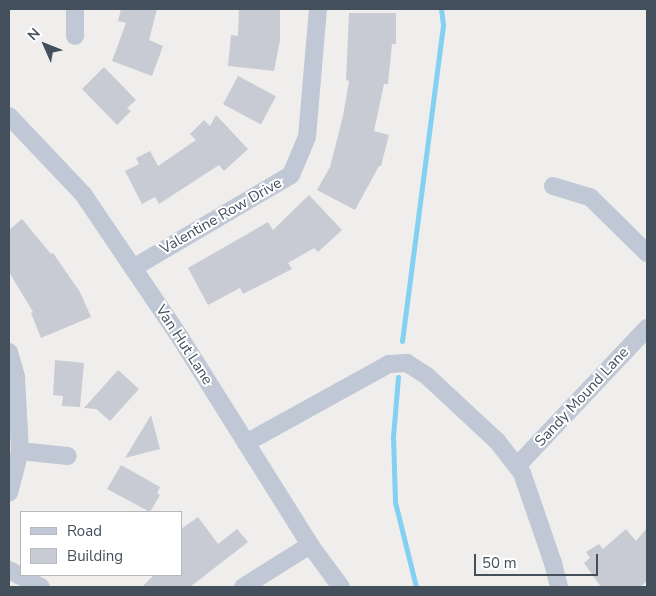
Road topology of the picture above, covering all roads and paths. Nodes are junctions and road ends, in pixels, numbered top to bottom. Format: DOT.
graph roads {
  1 [pos="75,9"];
  2 [pos="318,9"];
  3 [pos="75,36"];
  4 [pos="9,116"];
  5 [pos="553,186"];
  6 [pos="647,253"];
  7 [pos="133,268"];
  8 [pos="647,328"];
  9 [pos="9,352"];
  10 [pos="246,443"];
  11 [pos="20,451"];
  12 [pos="68,456"];
  13 [pos="517,466"];
  14 [pos="9,493"];
  15 [pos="310,545"];
  16 [pos="20,576"];
  17 [pos="41,587"];
  18 [pos="243,587"];
  19 [pos="341,587"];
  20 [pos="559,587"];
  1 -- 3 [label="street"];
  2 -- 7 [label="street, Valentine Row Drive"];
  4 -- 7 [label="street, Van Hut Lane"];
  5 -- 6 [label="street"];
  7 -- 10 [label="street, Van Hut Lane"];
  8 -- 13 [label="street, Sandy Mound Lane"];
  9 -- 11 [label="street"];
  10 -- 13 [label="street"];
  10 -- 15 [label="street, Van Hut Lane"];
  11 -- 12 [label="street"];
  11 -- 14 [label="street"];
  13 -- 20 [label="street"];
  15 -- 18 [label="street"];
  15 -- 19 [label="street, Van Hut Lane"];
  16 -- 17 [label="street"];
}
